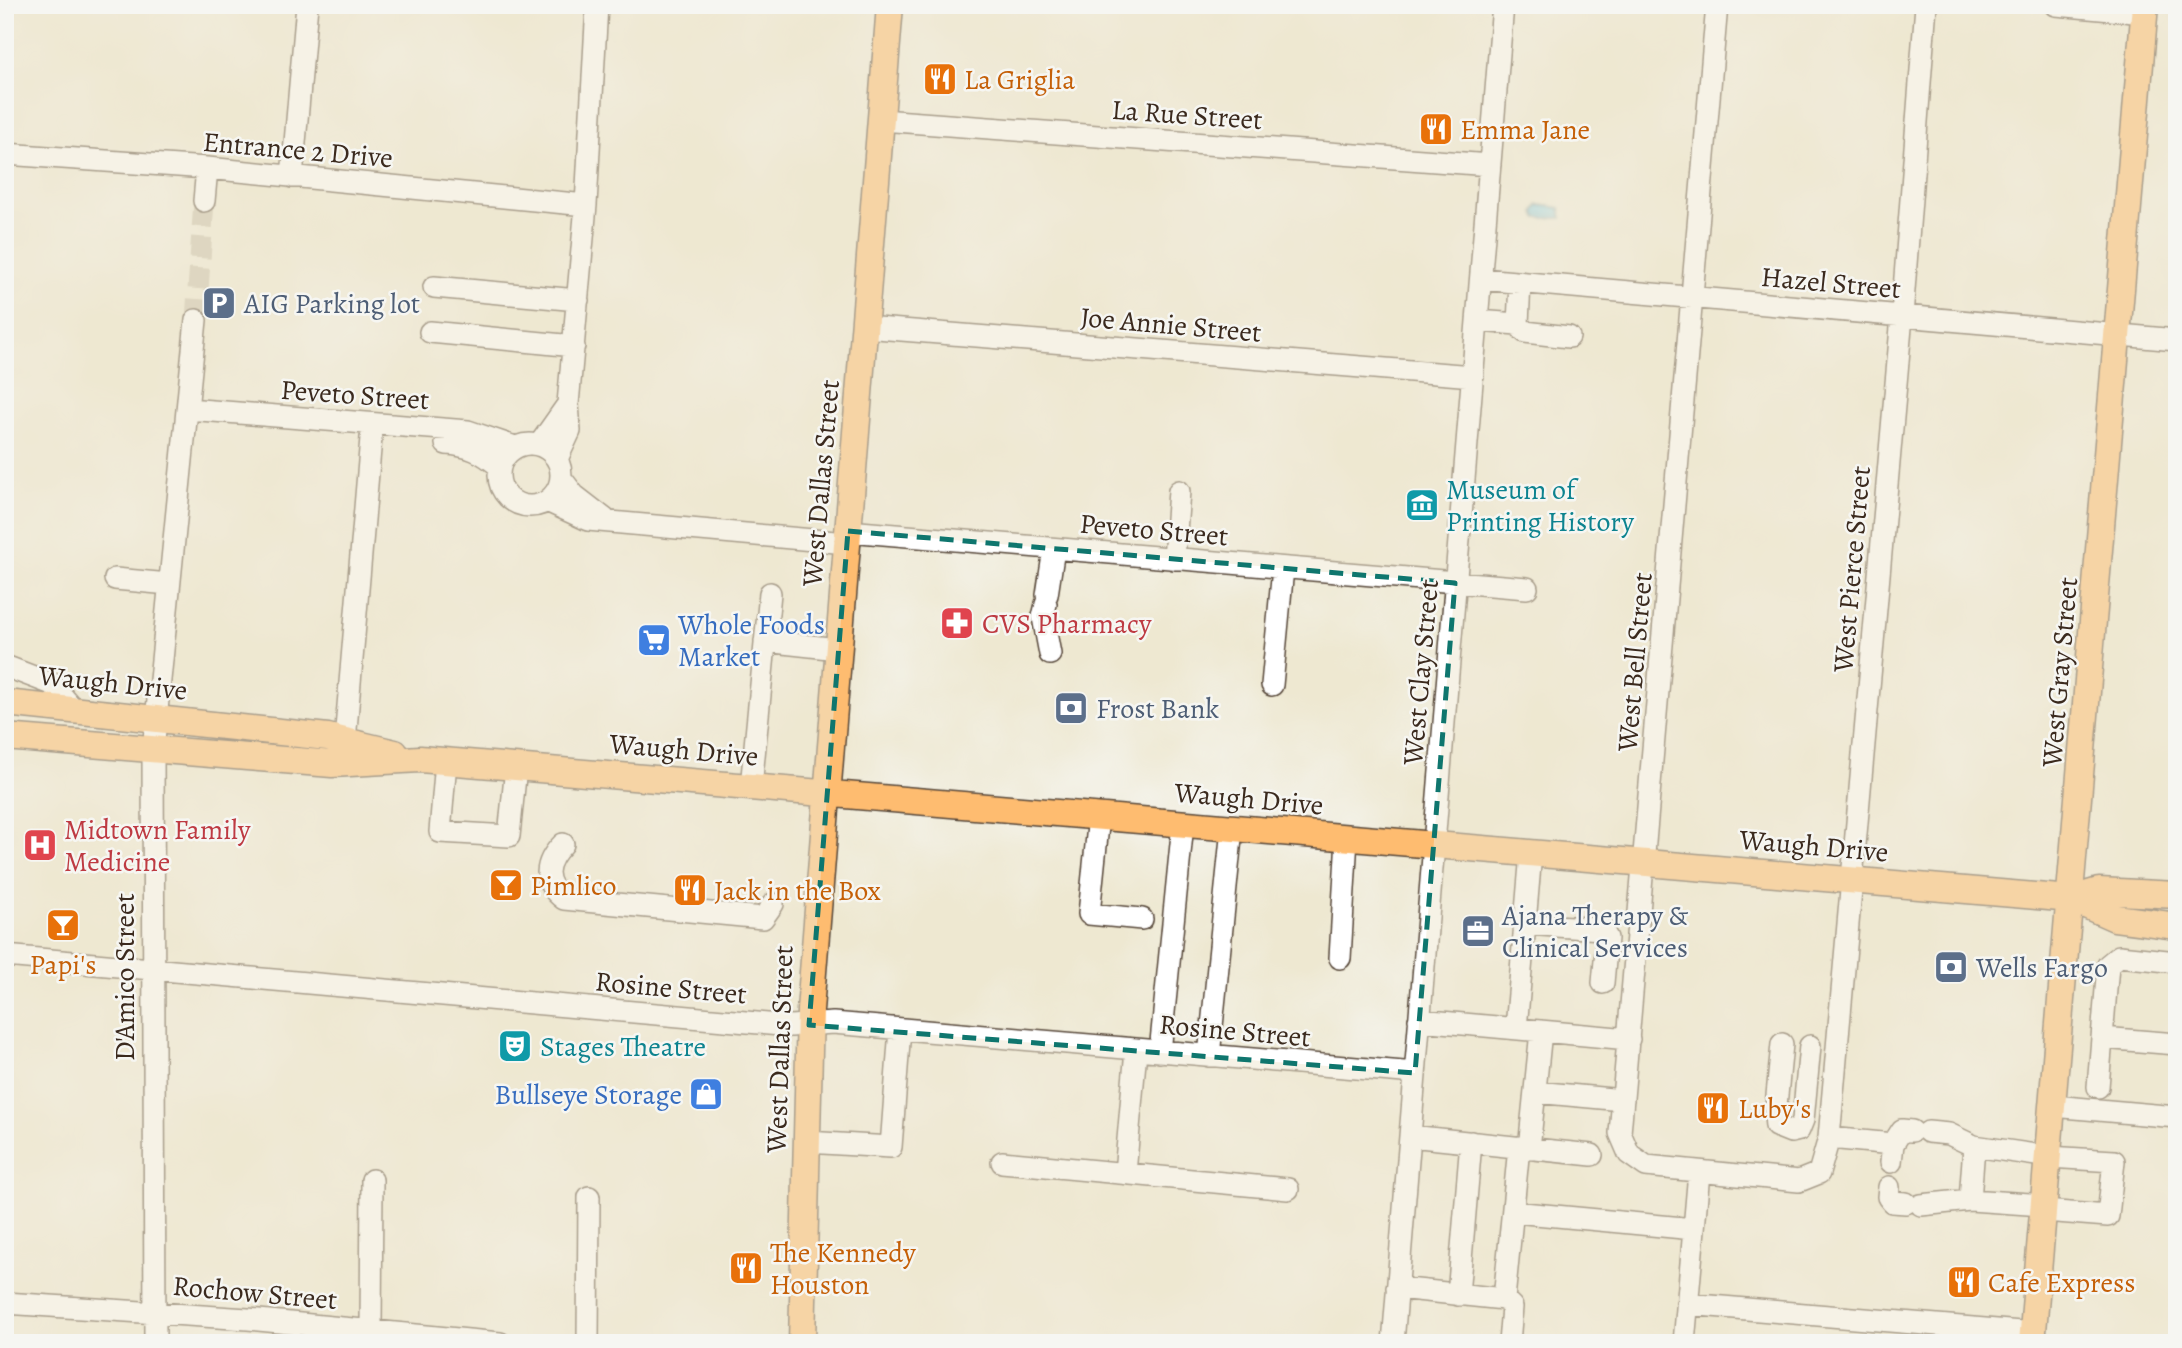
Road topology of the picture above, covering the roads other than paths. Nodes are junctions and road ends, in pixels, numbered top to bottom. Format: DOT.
graph roads {
  1 [pos="307,5"];
  2 [pos="597,5"];
  3 [pos="890,5"];
  4 [pos="1503,5"];
  5 [pos="1717,5"];
  6 [pos="1926,5"];
  7 [pos="2056,5"];
  8 [pos="2145,9"];
  9 [pos="881,120"];
  10 [pos="5,154"];
  11 [pos="1490,165"];
  12 [pos="207,168"];
  13 [pos="292,177"];
  14 [pos="204,201"];
  15 [pos="586,205"];
  16 [pos="1481,279"];
  17 [pos="1520,282"];
  18 [pos="434,287"];
  19 [pos="1692,299"];
  20 [pos="578,300"];
  21 [pos="1902,316"];
  22 [pos="196,320"];
  23 [pos="1477,321"];
  24 [pos="1518,324"];
  25 [pos="864,327"];
  26 [pos="430,332"];
  27 [pos="2118,335"];
  28 [pos="1569,337"];
  29 [pos="2177,340"];
  30 [pos="574,346"];
  31 [pos="1473,376"];
  32 [pos="568,404"];
  33 [pos="186,416"];
  34 [pos="371,438"];
  35 [pos="539,445"];
  36 [pos="515,447"];
  37 [pos="500,467"];
  38 [pos="559,468"];
  39 [pos="1179,491"];
  40 [pos="547,501"];
  41 [pos="610,522"];
  42 [pos="847,537"];
  43 [pos="1054,549"];
  44 [pos="1174,559"];
  45 [pos="1283,568"];
  46 [pos="115,579"];
  47 [pos="1455,583"];
  48 [pos="169,584"];
  49 [pos="1527,589"];
  50 [pos="770,593"];
  51 [pos="765,640"];
  52 [pos="838,649"];
  53 [pos="1050,654"];
  54 [pos="5,666"];
  55 [pos="1272,685"];
  56 [pos="5,703"];
  57 [pos="74,710"];
  58 [pos="156,719"];
  59 [pos="5,737"];
  60 [pos="345,741"];
  61 [pos="153,750"];
  62 [pos="433,760"];
  63 [pos="516,767"];
  64 [pos="751,787"];
  65 [pos="827,793"];
  66 [pos="1099,816"];
  67 [pos="1183,824"];
  68 [pos="1232,828"];
  69 [pos="1347,838"];
  70 [pos="563,844"];
  71 [pos="1434,845"];
  72 [pos="1531,853"];
  73 [pos="1645,862"];
  74 [pos="1853,880"];
  75 [pos="2177,895"];
  76 [pos="2072,899"];
  77 [pos="773,904"];
  78 [pos="1142,919"];
  79 [pos="1525,924"];
  80 [pos="2177,926"];
  81 [pos="5,956"];
  82 [pos="1340,958"];
  83 [pos="2177,962"];
  84 [pos="152,970"];
  85 [pos="1603,983"];
  86 [pos="1419,1020"];
  87 [pos="809,1025"];
  88 [pos="900,1029"];
  89 [pos="1516,1029"];
  90 [pos="1541,1031"];
  91 [pos="2102,1038"];
  92 [pos="1629,1039"];
  93 [pos="1782,1044"];
  94 [pos="2177,1044"];
  95 [pos="1810,1046"];
  96 [pos="1136,1050"];
  97 [pos="1160,1052"];
  98 [pos="1209,1056"];
  99 [pos="1415,1073"];
  100 [pos="2098,1087"];
  101 [pos="1535,1092"];
  102 [pos="1623,1100"];
  103 [pos="2053,1106"];
  104 [pos="2177,1117"];
  105 [pos="1410,1136"];
  106 [pos="1829,1138"];
  107 [pos="806,1142"];
  108 [pos="1471,1142"];
  109 [pos="1975,1146"];
  110 [pos="1524,1148"];
  111 [pos="1592,1155"];
  112 [pos="2049,1157"];
  113 [pos="1002,1162"];
  114 [pos="1699,1172"];
  115 [pos="1125,1173"];
  116 [pos="372,1180"];
  117 [pos="1889,1186"];
  118 [pos="1288,1189"];
  119 [pos="589,1197"];
  120 [pos="1970,1200"];
  121 [pos="2044,1208"];
  122 [pos="1513,1212"];
  123 [pos="1694,1229"];
  124 [pos="1397,1288"];
  125 [pos="1458,1294"];
  126 [pos="1504,1299"];
  127 [pos="5,1303"];
  128 [pos="1687,1304"];
  129 [pos="154,1312"];
  130 [pos="371,1331"];
  131 [pos="1973,1335"];
  132 [pos="2032,1338"];
  133 [pos="155,1343"];
  134 [pos="500,1343"];
  135 [pos="588,1343"];
  136 [pos="803,1343"];
  137 [pos="1393,1343"];
  138 [pos="1509,1343"];
  139 [pos="1684,1343"];
  1 -- 13 [label="street"];
  2 -- 15 [label="street"];
  3 -- 9 [label="main road, West Dallas Street"];
  4 -- 11 [label="street, West Clay Street"];
  5 -- 19 [label="street, West Bell Street"];
  6 -- 21 [label="street, West Pierce Street"];
  7 -- 8 [label="street"];
  8 -- 27 [label="main road, West Gray Street"];
  9 -- 11 [label="street, La Rue Street"];
  9 -- 25 [label="main road, West Dallas Street"];
  10 -- 12 [label="street, Entrance 2 Drive"];
  11 -- 16 [label="street, West Clay Street"];
  12 -- 13 [label="street, Entrance 2 Drive"];
  12 -- 14 [label="street"];
  13 -- 15 [label="street, Entrance 2 Drive"];
  15 -- 20 [label="street"];
  16 -- 17 [label="street, Hazel Street"];
  16 -- 23 [label="street, West Clay Street"];
  17 -- 19 [label="street, Hazel Street"];
  17 -- 24 [label="street"];
  18 -- 20 [label="street"];
  19 -- 21 [label="street, Hazel Street"];
  19 -- 73 [label="street, West Bell Street"];
  20 -- 30 [label="street"];
  21 -- 27 [label="street, Hazel Street"];
  21 -- 74 [label="street, West Pierce Street"];
  22 -- 33 [label="street, D'Amico Street"];
  23 -- 24 [label="street"];
  23 -- 31 [label="street, West Clay Street"];
  24 -- 28 [label="street"];
  25 -- 31 [label="street, Joe Annie Street"];
  25 -- 42 [label="main road, West Dallas Street"];
  26 -- 30 [label="street"];
  27 -- 29 [label="street, Hazel Street"];
  27 -- 76 [label="main road, West Gray Street"];
  30 -- 32 [label="street"];
  31 -- 47 [label="street, West Clay Street"];
  32 -- 35 [label="street"];
  32 -- 38 [label="street"];
  33 -- 34 [label="street, Peveto Street"];
  33 -- 36 [label="street, Peveto Street"];
  33 -- 48 [label="street, D'Amico Street"];
  34 -- 37 [label="street, Peveto Street"];
  34 -- 60 [label="street"];
  35 -- 36 [label="street"];
  35 -- 38 [label="street"];
  36 -- 37 [label="street"];
  37 -- 40 [label="street"];
  38 -- 40 [label="street"];
  38 -- 41 [label="street"];
  39 -- 44 [label="street"];
  40 -- 41 [label="street, Peveto Street"];
  41 -- 42 [label="street, Peveto Street"];
  42 -- 43 [label="street, Peveto Street"];
  42 -- 52 [label="main road, West Dallas Street"];
  43 -- 44 [label="street, Peveto Street"];
  43 -- 53 [label="street"];
  44 -- 45 [label="street, Peveto Street"];
  45 -- 47 [label="street, Peveto Street"];
  45 -- 55 [label="street"];
  46 -- 48 [label="street"];
  47 -- 49 [label="street, Peveto Street"];
  47 -- 71 [label="street, West Clay Street"];
  48 -- 58 [label="street, D'Amico Street"];
  50 -- 51 [label="street"];
  51 -- 52 [label="street"];
  51 -- 64 [label="street"];
  52 -- 65 [label="main road, West Dallas Street"];
  54 -- 57 [label="street"];
  56 -- 57 [label="main road, Waugh Drive"];
  57 -- 58 [label="main road, Waugh Drive"];
  58 -- 60 [label="main road, Waugh Drive"];
  58 -- 61 [label="street, D'Amico Street"];
  59 -- 61 [label="main road, Waugh Drive"];
  60 -- 62 [label="main road, Waugh Drive"];
  61 -- 62 [label="main road, Waugh Drive"];
  61 -- 84 [label="street, D'Amico Street"];
  62 -- 63 [label="main road, Waugh Drive"];
  62 -- 63 [label="street"];
  63 -- 64 [label="main road, Waugh Drive"];
  64 -- 65 [label="main road, Waugh Drive"];
  65 -- 66 [label="main road, Waugh Drive"];
  65 -- 87 [label="main road, West Dallas Street"];
  66 -- 67 [label="main road, Waugh Drive"];
  66 -- 78 [label="street"];
  67 -- 68 [label="main road, Waugh Drive"];
  67 -- 97 [label="street"];
  68 -- 69 [label="main road, Waugh Drive"];
  68 -- 98 [label="street"];
  69 -- 71 [label="main road, Waugh Drive"];
  69 -- 82 [label="street"];
  70 -- 77 [label="street"];
  71 -- 72 [label="main road, Waugh Drive"];
  71 -- 86 [label="street, West Clay Street"];
  72 -- 73 [label="main road, Waugh Drive"];
  72 -- 79 [label="street"];
  73 -- 74 [label="main road, Waugh Drive"];
  73 -- 92 [label="street, West Bell Street"];
  74 -- 76 [label="main road, Waugh Drive"];
  74 -- 106 [label="street, West Pierce Street"];
  75 -- 76 [label="main road, Waugh Drive"];
  76 -- 80 [label="main road, Waugh Drive"];
  76 -- 103 [label="main road, West Gray Street"];
  79 -- 85 [label="street"];
  79 -- 89 [label="street"];
  81 -- 84 [label="street, Rosine Street"];
  83 -- 91 [label="street"];
  84 -- 87 [label="street, Rosine Street"];
  84 -- 129 [label="street, D'Amico Street"];
  86 -- 89 [label="street"];
  86 -- 99 [label="street, West Clay Street"];
  87 -- 88 [label="street, Rosine Street"];
  87 -- 107 [label="main road, West Dallas Street"];
  88 -- 96 [label="street, Rosine Street"];
  88 -- 107 [label="street"];
  89 -- 90 [label="street"];
  90 -- 92 [label="street"];
  90 -- 101 [label="street"];
  91 -- 94 [label="street"];
  91 -- 100 [label="street"];
  92 -- 102 [label="street, West Bell Street"];
  93 -- 95 [label="street"];
  96 -- 97 [label="street, Rosine Street"];
  96 -- 115 [label="street"];
  97 -- 98 [label="street, Rosine Street"];
  98 -- 99 [label="street, Rosine Street"];
  99 -- 105 [label="street, West Clay Street"];
  101 -- 102 [label="street"];
  101 -- 110 [label="street"];
  102 -- 114 [label="street, West Bell Street"];
  103 -- 104 [label="street"];
  103 -- 112 [label="main road, West Gray Street"];
  105 -- 108 [label="street"];
  105 -- 124 [label="street, West Clay Street"];
  106 -- 109 [label="street"];
  106 -- 114 [label="street"];
  107 -- 136 [label="main road, West Dallas Street"];
  108 -- 110 [label="street"];
  108 -- 125 [label="street"];
  109 -- 112 [label="street"];
  109 -- 120 [label="street"];
  110 -- 111 [label="street"];
  110 -- 122 [label="street"];
  112 -- 121 [label="main road, West Gray Street"];
  112 -- 121 [label="street"];
  113 -- 115 [label="street"];
  114 -- 123 [label="street"];
  115 -- 118 [label="street"];
  116 -- 130 [label="street"];
  117 -- 120 [label="street"];
  119 -- 135 [label="street"];
  120 -- 121 [label="street"];
  121 -- 132 [label="main road, West Gray Street"];
  122 -- 123 [label="street"];
  122 -- 126 [label="street"];
  123 -- 128 [label="street"];
  124 -- 125 [label="street"];
  124 -- 137 [label="street, West Clay Street"];
  125 -- 126 [label="street"];
  126 -- 138 [label="street"];
  127 -- 129 [label="street, Rochow Street"];
  128 -- 131 [label="street"];
  128 -- 139 [label="street"];
  129 -- 130 [label="street, Rochow Street"];
  129 -- 133 [label="street, D'Amico Street"];
  130 -- 134 [label="street, Rochow Street"];
  131 -- 132 [label="street"];
}
